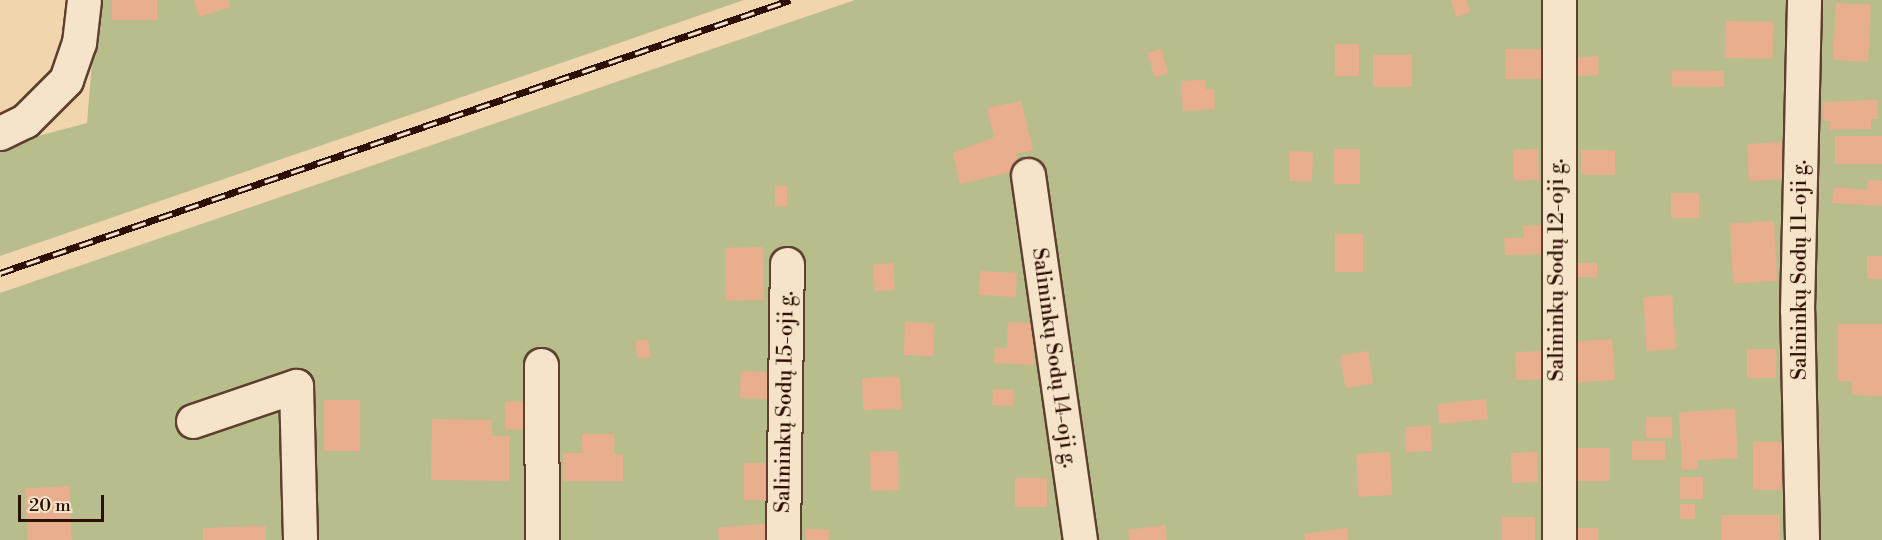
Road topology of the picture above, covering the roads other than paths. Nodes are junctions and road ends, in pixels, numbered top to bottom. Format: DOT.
graph roads {
  1 [pos="84,0"];
  2 [pos="1559,0"];
  3 [pos="1804,0"];
  4 [pos="0,134"];
  5 [pos="1028,176"];
  6 [pos="787,264"];
  7 [pos="541,365"];
  8 [pos="193,421"];
  9 [pos="300,540"];
  10 [pos="542,540"];
  11 [pos="783,540"];
  12 [pos="1080,540"];
  13 [pos="1559,540"];
  14 [pos="1802,540"];
  1 -- 4 [label="street"];
  2 -- 13 [label="street, Salininkų Sodų 12-oji g."];
  3 -- 14 [label="street, Salininkų Sodų 11-oji g."];
  5 -- 12 [label="street, Salininkų Sodų 14-oji g."];
  6 -- 11 [label="street, Salininkų Sodų 15-oji g."];
  7 -- 10 [label="street"];
  8 -- 9 [label="street"];
}
